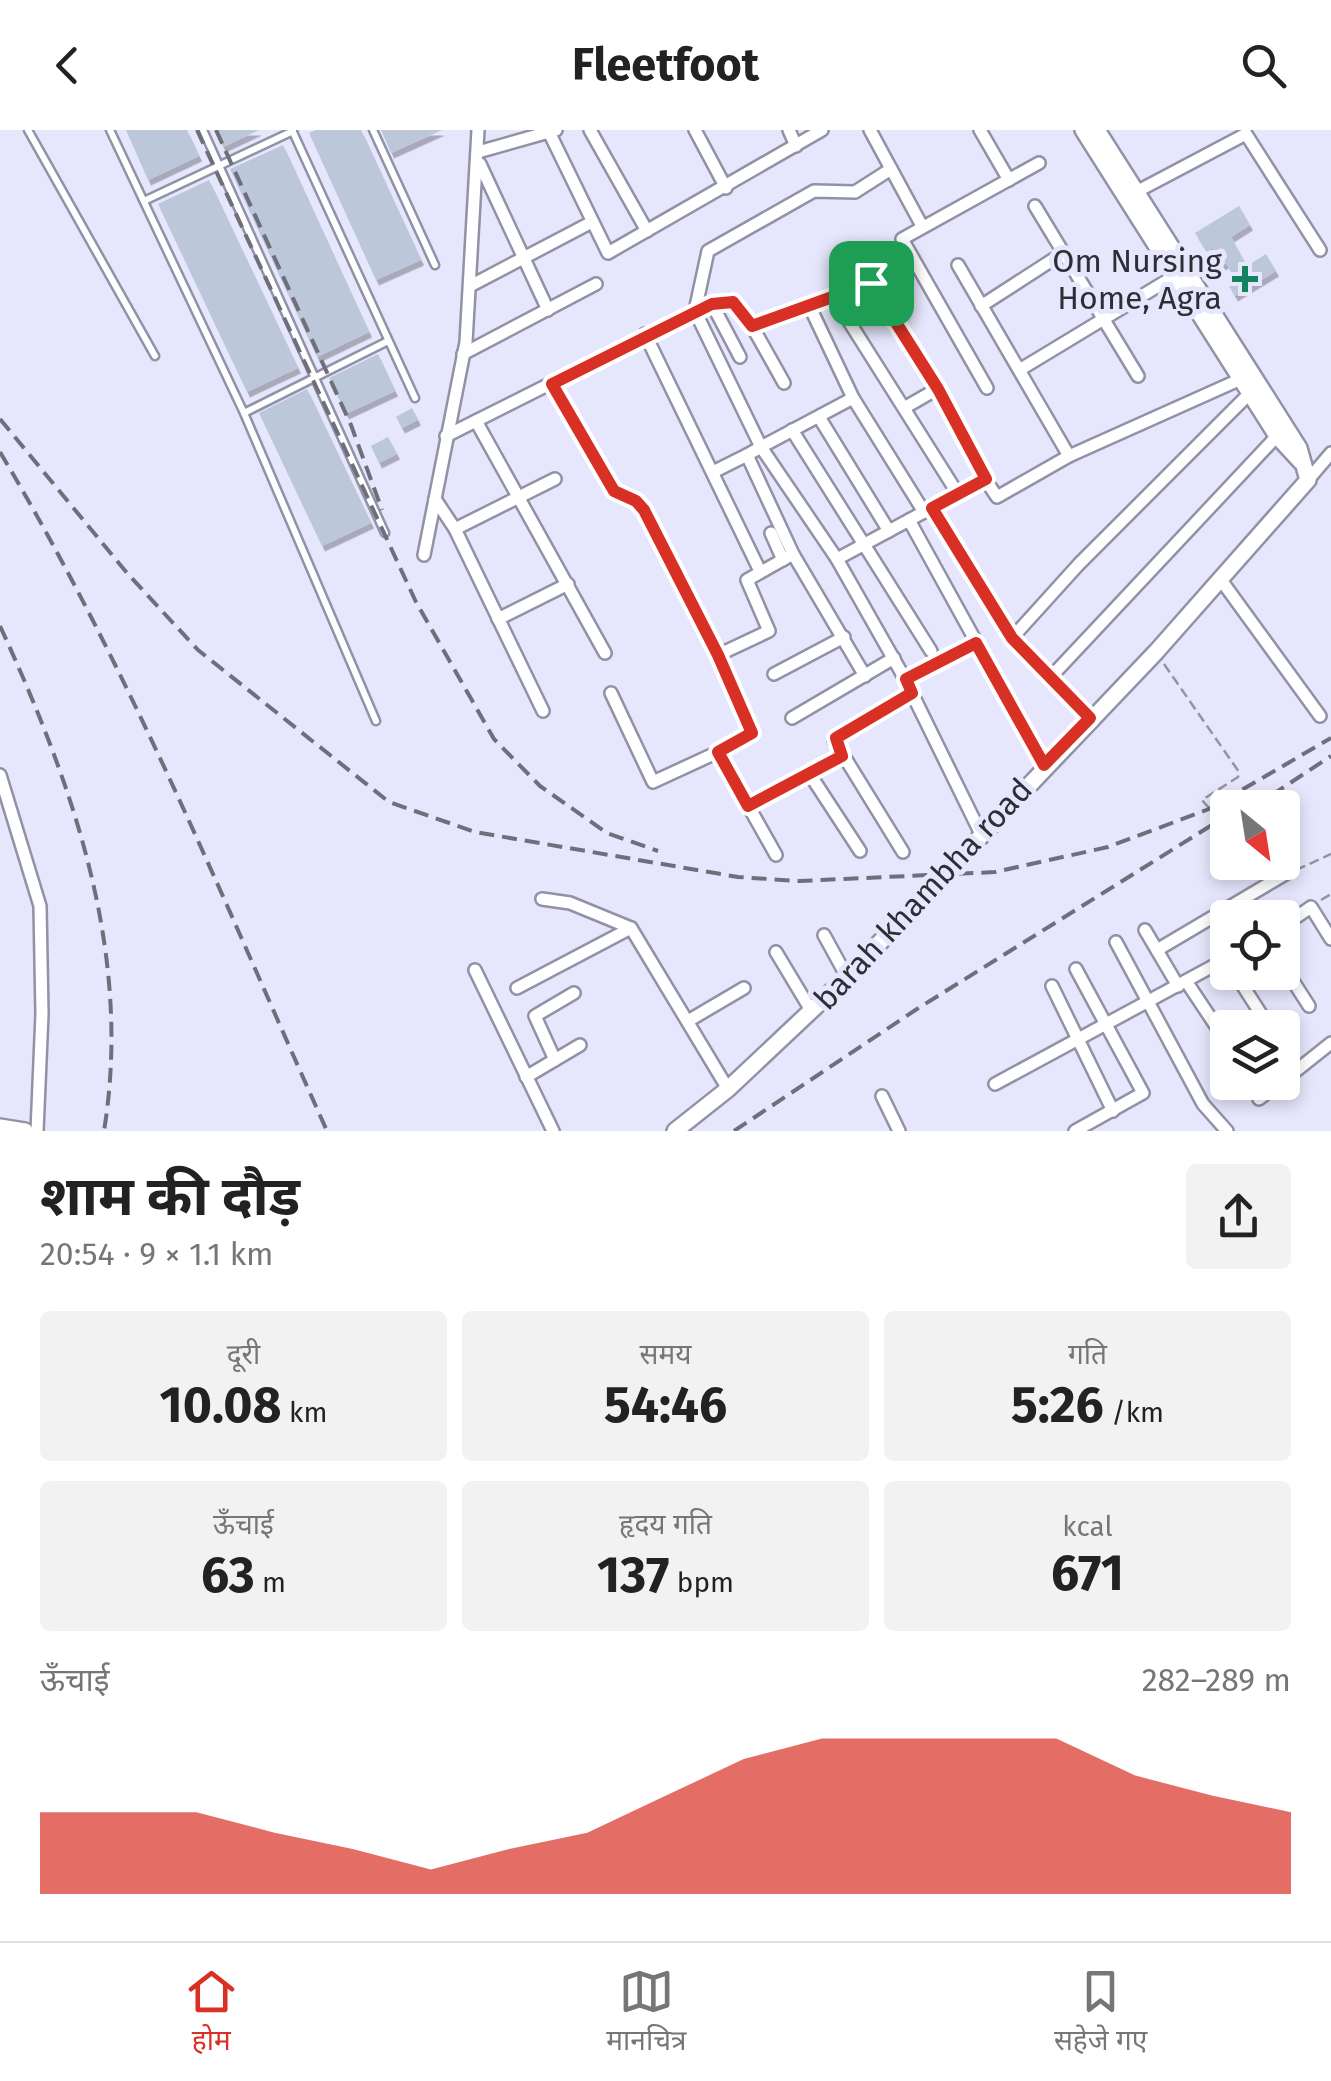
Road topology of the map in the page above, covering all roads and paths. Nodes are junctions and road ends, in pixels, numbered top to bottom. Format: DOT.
graph roads {
  1 [pos="28,130"];
  2 [pos="110,130"];
  3 [pos="203,130"];
  4 [pos="293,130"];
  5 [pos="373,130"];
  6 [pos="478,130"];
  7 [pos="590,130"];
  8 [pos="694,130"];
  9 [pos="789,130"];
  10 [pos="822,130"];
  11 [pos="870,130"];
  12 [pos="980,130"];
  13 [pos="1083,130"];
  14 [pos="1097,130"];
  15 [pos="552,131"];
  16 [pos="796,146"];
  17 [pos="478,156"];
  18 [pos="1039,163"];
  19 [pos="219,165"];
  20 [pos="891,169"];
  21 [pos="1009,180"];
  22 [pos="726,188"];
  23 [pos="1136,192"];
  24 [pos="144,201"];
  25 [pos="1034,206"];
  26 [pos="592,222"];
  27 [pos="922,226"];
  28 [pos="648,231"];
  29 [pos="1320,250"];
  30 [pos="1060,255"];
  31 [pos="524,257"];
  32 [pos="910,259"];
  33 [pos="958,265"];
  34 [pos="434,266"];
  35 [pos="1173,277"];
  36 [pos="871,283"];
  37 [pos="596,284"];
  38 [pos="470,286"];
  39 [pos="833,296"];
  40 [pos="712,304"];
  41 [pos="809,305"];
  42 [pos="981,306"];
  43 [pos="548,310"];
  44 [pos="694,311"];
  45 [pos="1104,322"];
  46 [pos="752,326"];
  47 [pos="645,334"];
  48 [pos="388,341"];
  49 [pos="464,354"];
  50 [pos="154,356"];
  51 [pos="740,358"];
  52 [pos="1021,368"];
  53 [pos="1138,376"];
  54 [pos="314,377"];
  55 [pos="784,383"];
  56 [pos="552,384"];
  57 [pos="1245,386"];
  58 [pos="987,388"];
  59 [pos="938,389"];
  60 [pos="414,398"];
  61 [pos="854,398"];
  62 [pos="904,408"];
  63 [pos="244,412"];
  64 [pos="819,417"];
  65 [pos="476,421"];
  66 [pos="792,430"];
  67 [pos="446,436"];
  68 [pos="1277,436"];
  69 [pos="760,447"];
  70 [pos="1331,454"];
  71 [pos="747,455"];
  72 [pos="1069,456"];
  73 [pos="1301,462"];
  74 [pos="1326,465"];
  75 [pos="713,472"];
  76 [pos="555,479"];
  77 [pos="986,479"];
  78 [pos="1308,480"];
  79 [pos="958,494"];
  80 [pos="517,498"];
  81 [pos="435,500"];
  82 [pos="928,510"];
  83 [pos="909,520"];
  84 [pos="455,529"];
  85 [pos="889,531"];
  86 [pos="385,532"];
  87 [pos="772,534"];
  88 [pos="866,543"];
  89 [pos="424,555"];
  90 [pos="788,557"];
  91 [pos="836,559"];
  92 [pos="760,571"];
  93 [pos="1221,580"];
  94 [pos="568,584"];
  95 [pos="498,619"];
  96 [pos="844,637"];
  97 [pos="1012,638"];
  98 [pos="976,643"];
  99 [pos="931,651"];
  100 [pos="1156,652"];
  101 [pos="606,653"];
  102 [pos="718,655"];
  103 [pos="894,658"];
  104 [pos="774,674"];
  105 [pos="865,676"];
  106 [pos="906,679"];
  107 [pos="1050,680"];
  108 [pos="610,693"];
  109 [pos="912,693"];
  110 [pos="542,712"];
  111 [pos="1320,716"];
  112 [pos="792,718"];
  113 [pos="1090,718"];
  114 [pos="376,721"];
  115 [pos="718,752"];
  116 [pos="842,756"];
  117 [pos="1044,765"];
  118 [pos="809,774"];
  119 [pos="1,778"];
  120 [pos="1218,790"];
  121 [pos="748,806"];
  122 [pos="981,834"];
  123 [pos="860,851"];
  124 [pos="903,852"];
  125 [pos="1331,854"];
  126 [pos="776,856"];
  127 [pos="1300,868"];
  128 [pos="1277,880"];
  129 [pos="542,898"];
  130 [pos="1300,914"];
  131 [pos="631,928"];
  132 [pos="1144,930"];
  133 [pos="824,936"];
  134 [pos="1331,939"];
  135 [pos="1116,942"];
  136 [pos="1157,950"];
  137 [pos="776,952"];
  138 [pos="1076,969"];
  139 [pos="1210,969"];
  140 [pos="475,970"];
  141 [pos="847,976"];
  142 [pos="1182,983"];
  143 [pos="1052,986"];
  144 [pos="517,988"];
  145 [pos="744,988"];
  146 [pos="1299,990"];
  147 [pos="574,993"];
  148 [pos="1146,1002"];
  149 [pos="1310,1006"];
  150 [pos="812,1012"];
  151 [pos="1210,1020"];
  152 [pos="688,1021"];
  153 [pos="1106,1024"];
  154 [pos="1078,1039"];
  155 [pos="1331,1043"];
  156 [pos="580,1045"];
  157 [pos="555,1060"];
  158 [pos="1300,1068"];
  159 [pos="526,1077"];
  160 [pos="995,1084"];
  161 [pos="728,1089"];
  162 [pos="882,1096"];
  163 [pos="1113,1111"];
  164 [pos="1216,1120"];
  165 [pos="0,1127"];
  166 [pos="25,1131"];
  167 [pos="36,1131"];
  168 [pos="553,1131"];
  169 [pos="675,1131"];
  170 [pos="899,1131"];
  171 [pos="1075,1131"];
  172 [pos="1205,1131"];
  173 [pos="1227,1131"];
  1 -- 50 [label="lane"];
  2 -- 24 [label="lane"];
  3 -- 19 [label="lane"];
  4 -- 19 [label="lane"];
  4 -- 48 [label="lane"];
  5 -- 34 [label="lane"];
  6 -- 17 [label="street"];
  7 -- 28 [label="street"];
  8 -- 22 [label="street"];
  9 -- 16 [label="street"];
  10 -- 16 [label="street"];
  11 -- 20 [label="street"];
  12 -- 21 [label="street"];
  13 -- 35 [label="street"];
  14 -- 23 [label="street"];
  15 -- 17 [label="street"];
  15 -- 26 [label="street"];
  16 -- 22 [label="street"];
  17 -- 31 [label="street"];
  17 -- 38 [label="street"];
  18 -- 21 [label="street"];
  19 -- 24 [label="lane"];
  19 -- 54 [label="lane"];
  20 -- 27 [label="street"];
  20 -- 44 [label="street"];
  21 -- 27 [label="street"];
  22 -- 28 [label="street"];
  23 -- 29 [label="street"];
  23 -- 73 [label="street"];
  24 -- 63 [label="lane"];
  25 -- 30 [label="street"];
  26 -- 28 [label="street"];
  26 -- 31 [label="street"];
  27 -- 32 [label="street"];
  30 -- 42 [label="street"];
  30 -- 45 [label="street"];
  31 -- 38 [label="street"];
  31 -- 43 [label="street"];
  32 -- 36 [label="street"];
  32 -- 58 [label="street"];
  33 -- 42 [label="street"];
  35 -- 45 [label="street"];
  35 -- 57 [label="street"];
  36 -- 39 [label="street"];
  36 -- 59 [label="street"];
  37 -- 43 [label="street"];
  38 -- 49 [label="street"];
  39 -- 41 [label="street"];
  39 -- 62 [label="street"];
  40 -- 44 [label="street"];
  40 -- 46 [label="street"];
  40 -- 51 [label="street"];
  41 -- 46 [label="street"];
  41 -- 61 [label="street"];
  42 -- 52 [label="street"];
  43 -- 49 [label="street"];
  44 -- 47 [label="street"];
  44 -- 69 [label="street"];
  45 -- 52 [label="street"];
  45 -- 53 [label="street"];
  46 -- 55 [label="street"];
  47 -- 56 [label="street"];
  47 -- 75 [label="street"];
  48 -- 54 [label="lane"];
  48 -- 60 [label="lane"];
  49 -- 67 [label="street"];
  52 -- 72 [label="street"];
  54 -- 63 [label="lane"];
  54 -- 86 [label="lane"];
  56 -- 65 [label="street"];
  56 -- 102 [label="street"];
  57 -- 68 [label="street"];
  57 -- 72 [label="street"];
  57 -- 97 [label="street"];
  59 -- 62 [label="street"];
  59 -- 77 [label="street"];
  61 -- 64 [label="street"];
  61 -- 82 [label="street"];
  62 -- 79 [label="street"];
  63 -- 114 [label="lane"];
  64 -- 66 [label="street"];
  64 -- 85 [label="street"];
  65 -- 67 [label="street"];
  65 -- 80 [label="street"];
  66 -- 69 [label="street"];
  66 -- 88 [label="street"];
  67 -- 81 [label="street"];
  68 -- 73 [label="street"];
  68 -- 107 [label="street"];
  69 -- 71 [label="street"];
  69 -- 91 [label="street"];
  70 -- 74 [label="street, barah khambha road"];
  71 -- 75 [label="street"];
  71 -- 90 [label="street"];
  72 -- 77 [label="street"];
  73 -- 78 [label="street"];
  74 -- 78 [label="street, barah khambha road"];
  75 -- 92 [label="street"];
  76 -- 80 [label="street"];
  77 -- 79 [label="street"];
  78 -- 93 [label="street, barah khambha road"];
  79 -- 82 [label="street"];
  80 -- 84 [label="street"];
  80 -- 94 [label="street"];
  81 -- 84 [label="street"];
  81 -- 89 [label="street"];
  82 -- 83 [label="street"];
  82 -- 97 [label="street"];
  83 -- 85 [label="street"];
  83 -- 98 [label="street"];
  84 -- 95 [label="street"];
  85 -- 88 [label="street"];
  87 -- 90 [label="street"];
  88 -- 91 [label="street"];
  88 -- 99 [label="street"];
  90 -- 92 [label="street"];
  90 -- 96 [label="street"];
  91 -- 103 [label="street"];
  92 -- 102 [label="street"];
  93 -- 100 [label="street, barah khambha road"];
  93 -- 111 [label="street"];
  94 -- 95 [label="street"];
  94 -- 101 [label="street"];
  95 -- 110 [label="street"];
  96 -- 104 [label="street"];
  96 -- 105 [label="street"];
  97 -- 107 [label="street"];
  98 -- 106 [label="street"];
  98 -- 117 [label="street"];
  100 -- 113 [label="street, barah khambha road"];
  100 -- 120 [label="path"];
  102 -- 115 [label="street"];
  103 -- 105 [label="street"];
  103 -- 106 [label="street"];
  105 -- 112 [label="street"];
  106 -- 109 [label="street"];
  107 -- 113 [label="street"];
  108 -- 115 [label="street"];
  109 -- 116 [label="street"];
  109 -- 122 [label="street"];
  113 -- 117 [label="street, barah khambha road"];
  115 -- 121 [label="street"];
  116 -- 118 [label="street"];
  116 -- 124 [label="street"];
  117 -- 122 [label="street, barah khambha road"];
  118 -- 121 [label="street"];
  118 -- 123 [label="street"];
  119 -- 167 [label="street"];
  121 -- 126 [label="street"];
  122 -- 141 [label="street, barah khambha road"];
  125 -- 127 [label="path"];
  128 -- 136 [label="street"];
  129 -- 131 [label="street"];
  130 -- 134 [label="street"];
  131 -- 144 [label="street"];
  131 -- 152 [label="street"];
  132 -- 136 [label="street"];
  133 -- 141 [label="street"];
  135 -- 148 [label="street"];
  136 -- 142 [label="street"];
  137 -- 150 [label="street"];
  138 -- 153 [label="street"];
  139 -- 142 [label="street"];
  140 -- 159 [label="street"];
  141 -- 150 [label="street, barah khambha road"];
  142 -- 148 [label="street"];
  142 -- 151 [label="street"];
  143 -- 154 [label="street"];
  145 -- 152 [label="street"];
  146 -- 149 [label="street"];
  147 -- 157 [label="street"];
  148 -- 153 [label="street"];
  148 -- 164 [label="street"];
  150 -- 161 [label="street, barah khambha road"];
  152 -- 161 [label="street"];
  153 -- 154 [label="street"];
  153 -- 163 [label="street"];
  154 -- 160 [label="street"];
  154 -- 163 [label="street"];
  155 -- 158 [label="street"];
  156 -- 157 [label="street"];
  157 -- 159 [label="street"];
  159 -- 168 [label="street"];
  161 -- 169 [label="street, barah khambha road"];
  162 -- 170 [label="street"];
  163 -- 171 [label="street"];
  164 -- 172 [label="street"];
  164 -- 173 [label="street"];
  165 -- 166 [label="street"];
}
